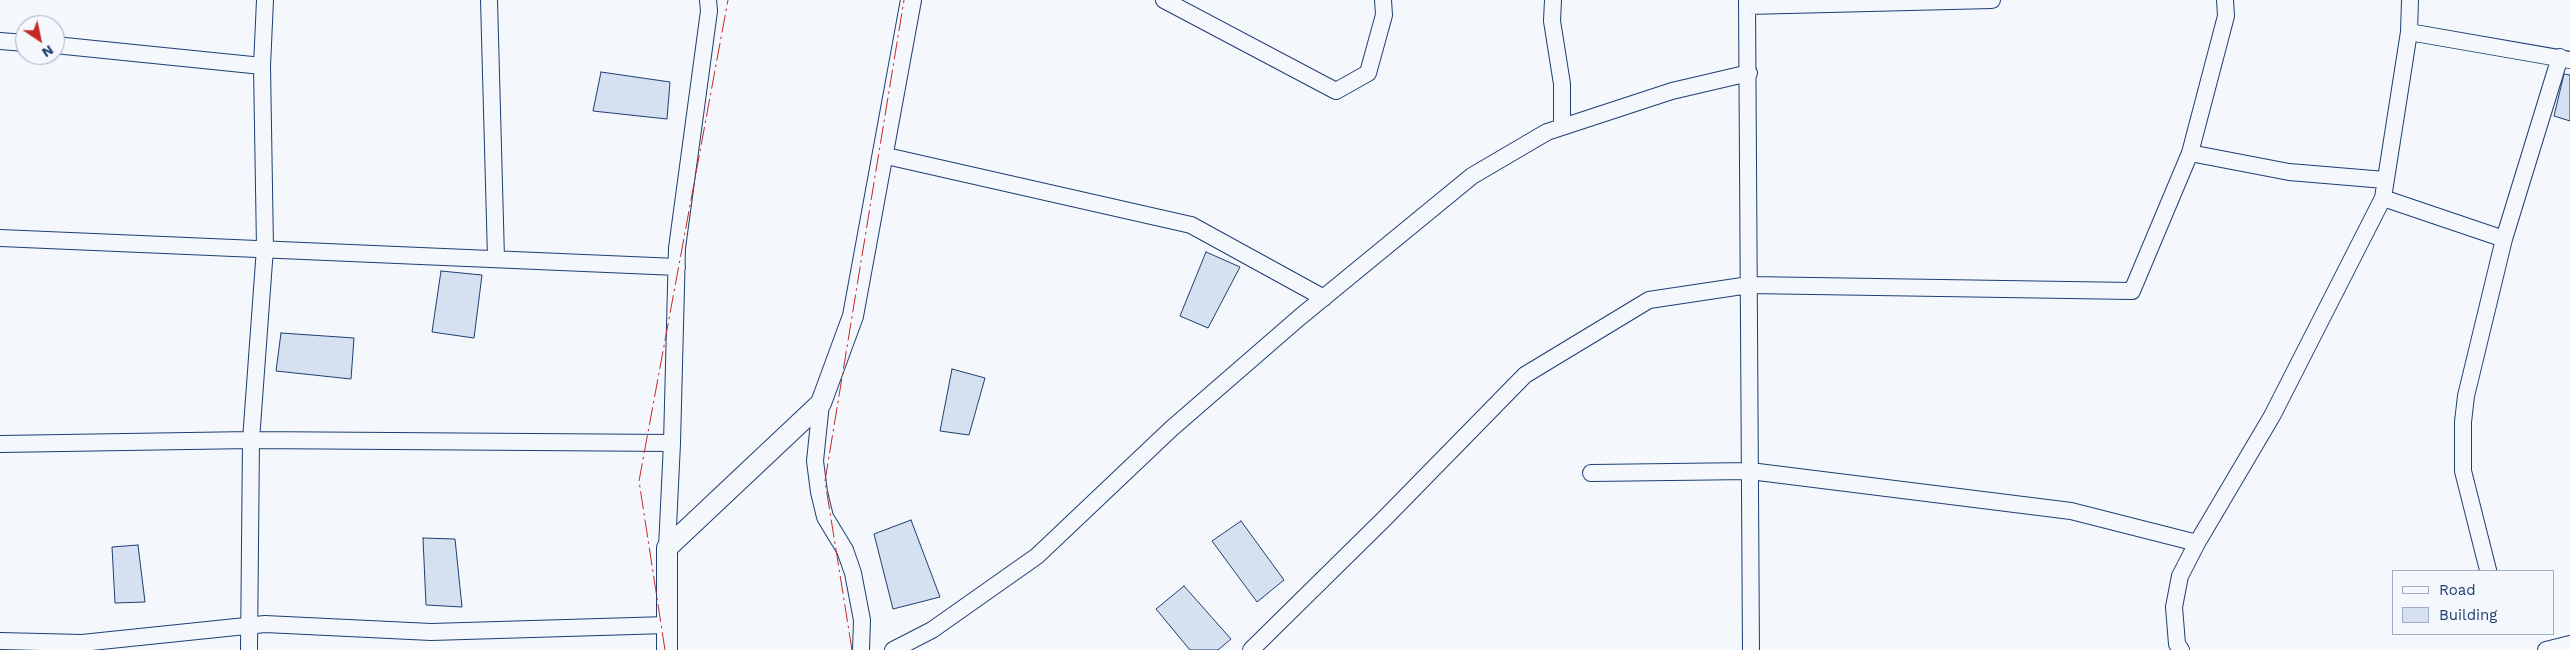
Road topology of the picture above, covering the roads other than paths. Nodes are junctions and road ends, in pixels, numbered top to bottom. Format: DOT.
graph roads {
  1 [pos="265,0"];
  2 [pos="489,0"];
  3 [pos="708,0"];
  4 [pos="911,0"];
  5 [pos="1164,0"];
  6 [pos="1383,0"];
  7 [pos="1553,0"];
  8 [pos="1992,0"];
  9 [pos="2226,0"];
  10 [pos="2410,0"];
  11 [pos="1747,3"];
  12 [pos="2409,32"];
  13 [pos="0,42"];
  14 [pos="15,43"];
  15 [pos="65,46"];
  16 [pos="2565,59"];
  17 [pos="262,66"];
  18 [pos="1748,73"];
  19 [pos="1562,127"];
  20 [pos="2190,152"];
  21 [pos="882,155"];
  22 [pos="2386,180"];
  23 [pos="2383,198"];
  24 [pos="0,238"];
  25 [pos="2504,238"];
  26 [pos="264,248"];
  27 [pos="496,258"];
  28 [pos="677,267"];
  29 [pos="1750,285"];
  30 [pos="1324,298"];
  31 [pos="821,403"];
  32 [pos="251,440"];
  33 [pos="672,443"];
  34 [pos="0,444"];
  35 [pos="1750,471"];
  36 [pos="1591,473"];
  37 [pos="2197,542"];
  38 [pos="667,548"];
  39 [pos="2488,570"];
  40 [pos="667,624"];
  41 [pos="250,626"];
  42 [pos="0,641"];
  43 [pos="2570,644"];
  44 [pos="249,650"];
  45 [pos="667,650"];
  46 [pos="861,650"];
  47 [pos="893,650"];
  48 [pos="1251,650"];
  49 [pos="1751,650"];
  50 [pos="2181,650"];
  51 [pos="2546,650"];
  1 -- 17 [label="street"];
  2 -- 27 [label="street"];
  3 -- 28 [label="street"];
  4 -- 21 [label="street"];
  5 -- 6 [label="street"];
  7 -- 19 [label="street"];
  8 -- 11 [label="street"];
  9 -- 20 [label="street"];
  10 -- 12 [label="street"];
  11 -- 18 [label="street"];
  12 -- 16 [label="street"];
  12 -- 22 [label="street"];
  13 -- 14 [label="street"];
  15 -- 17 [label="street"];
  16 -- 25 [label="street"];
  17 -- 26 [label="street"];
  18 -- 19 [label="street"];
  18 -- 29 [label="street"];
  19 -- 30 [label="street"];
  20 -- 22 [label="street"];
  20 -- 29 [label="street"];
  21 -- 30 [label="street"];
  21 -- 31 [label="street"];
  22 -- 23 [label="street"];
  23 -- 25 [label="street"];
  23 -- 37 [label="street"];
  24 -- 26 [label="street"];
  25 -- 39 [label="street"];
  26 -- 27 [label="street"];
  26 -- 32 [label="street"];
  27 -- 28 [label="street"];
  28 -- 33 [label="street"];
  29 -- 35 [label="street"];
  29 -- 48 [label="street"];
  30 -- 47 [label="street"];
  31 -- 38 [label="street"];
  31 -- 46 [label="street"];
  32 -- 33 [label="street"];
  32 -- 34 [label="street"];
  32 -- 41 [label="street"];
  33 -- 38 [label="street"];
  35 -- 36 [label="street"];
  35 -- 37 [label="street"];
  35 -- 49 [label="street"];
  37 -- 50 [label="street"];
  38 -- 40 [label="street"];
  40 -- 41 [label="street"];
  40 -- 45 [label="street"];
  41 -- 42 [label="street"];
  41 -- 44 [label="street"];
  43 -- 51 [label="street"];
}
